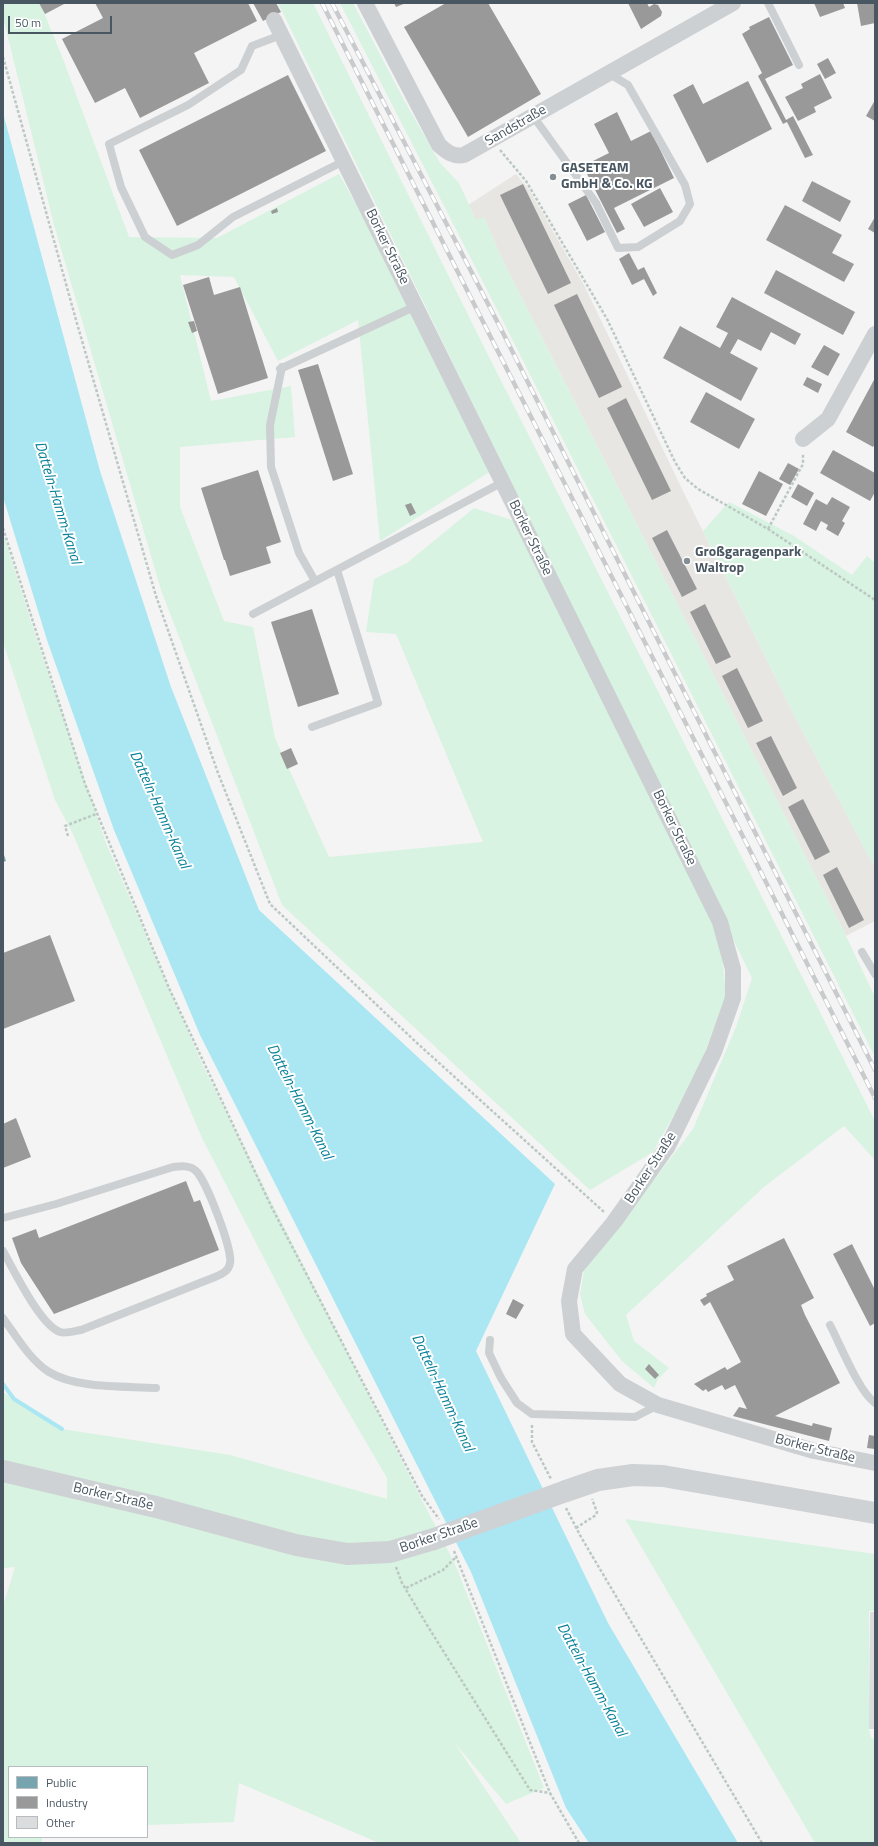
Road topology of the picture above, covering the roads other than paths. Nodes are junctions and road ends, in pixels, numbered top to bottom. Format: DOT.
graph roads {
  1 [pos="365,3"];
  2 [pos="768,3"];
  3 [pos="726,5"];
  4 [pos="274,20"];
  5 [pos="281,35"];
  6 [pos="799,65"];
  7 [pos="608,73"];
  8 [pos="534,116"];
  9 [pos="344,161"];
  10 [pos="416,306"];
  11 [pos="875,334"];
  12 [pos="803,440"];
  13 [pos="503,482"];
  14 [pos="337,570"];
  15 [pos="315,581"];
  16 [pos="253,614"];
  17 [pos="312,727"];
  18 [pos="862,952"];
  19 [pos="875,974"];
  20 [pos="3,1218"];
  21 [pos="3,1251"];
  22 [pos="3,1318"];
  23 [pos="830,1325"];
  24 [pos="490,1340"];
  25 [pos="156,1388"];
  26 [pos="875,1403"];
  27 [pos="658,1405"];
  28 [pos="875,1464"];
  29 [pos="3,1471"];
  30 [pos="875,1513"];
  1 -- 8 [label="street, Sandstraße"];
  2 -- 6 [label="lane"];
  3 -- 7 [label="street, Sandstraße"];
  4 -- 5 [label="street, Borker Straße"];
  5 -- 9 [label="street, Borker Straße"];
  5 -- 9 [label="lane"];
  7 -- 8 [label="street, Sandstraße"];
  7 -- 8 [label="lane"];
  9 -- 10 [label="street, Borker Straße"];
  10 -- 13 [label="street, Borker Straße"];
  10 -- 15 [label="lane"];
  11 -- 12 [label="street"];
  13 -- 14 [label="lane"];
  13 -- 27 [label="street, Borker Straße"];
  14 -- 15 [label="lane"];
  14 -- 17 [label="lane"];
  15 -- 16 [label="lane"];
  18 -- 19 [label="lane"];
  20 -- 21 [label="lane"];
  22 -- 25 [label="lane"];
  23 -- 26 [label="lane"];
  24 -- 27 [label="lane"];
  27 -- 28 [label="street, Borker Straße"];
  29 -- 30 [label="street, Borker Straße, bridge"];
}
